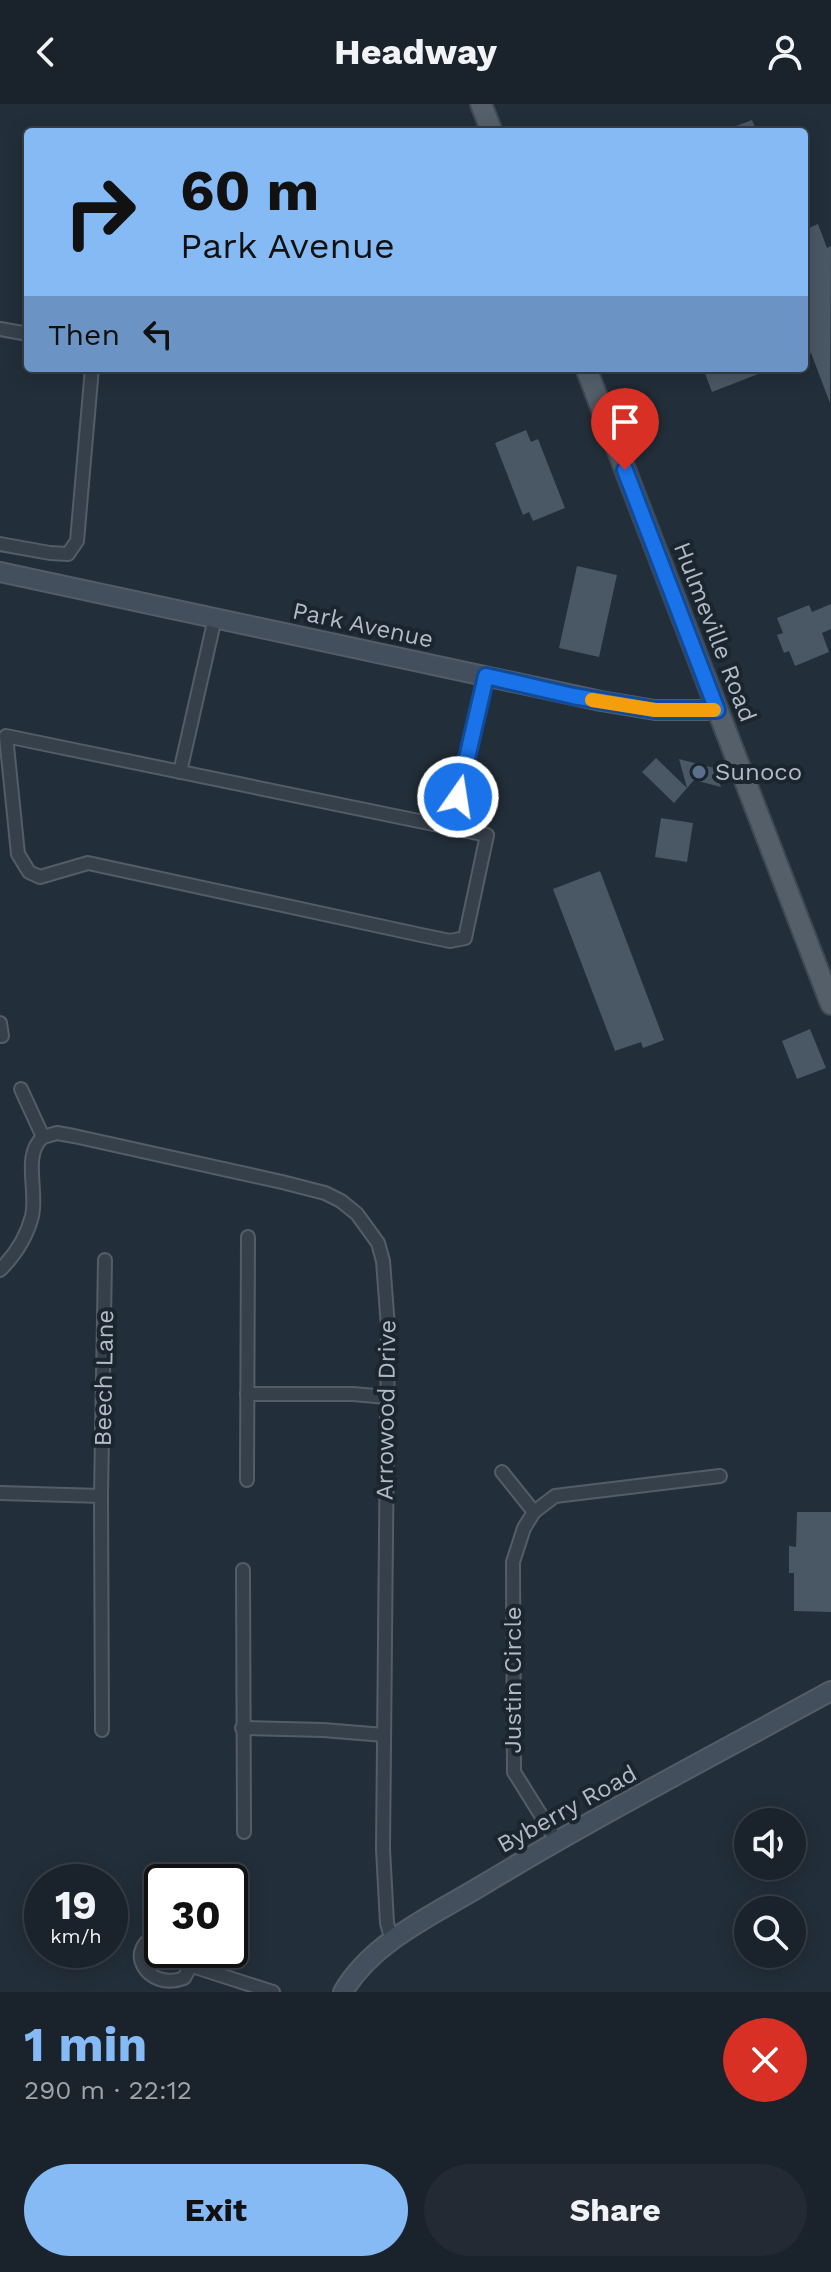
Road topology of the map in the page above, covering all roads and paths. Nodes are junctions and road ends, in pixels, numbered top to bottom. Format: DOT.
graph roads {
  1 [pos="481,104"];
  2 [pos="490,128"];
  3 [pos="0,329"];
  4 [pos="24,333"];
  5 [pos="92,372"];
  6 [pos="588,372"];
  7 [pos="0,544"];
  8 [pos="0,572"];
  9 [pos="215,618"];
  10 [pos="486,676"];
  11 [pos="717,710"];
  12 [pos="180,772"];
  13 [pos="451,827"];
  14 [pos="831,1004"];
  15 [pos="0,1023"];
  16 [pos="0,1036"];
  17 [pos="21,1089"];
  18 [pos="43,1137"];
  19 [pos="248,1237"];
  20 [pos="105,1260"];
  21 [pos="0,1270"];
  22 [pos="247,1394"];
  23 [pos="386,1397"];
  24 [pos="502,1472"];
  25 [pos="720,1476"];
  26 [pos="247,1480"];
  27 [pos="0,1493"];
  28 [pos="101,1496"];
  29 [pos="534,1512"];
  30 [pos="243,1570"];
  31 [pos="831,1691"];
  32 [pos="242,1728"];
  33 [pos="102,1730"];
  34 [pos="384,1735"];
  35 [pos="244,1832"];
  36 [pos="557,1841"];
  37 [pos="392,1941"];
  38 [pos="144,1947"];
  39 [pos="191,1968"];
  40 [pos="198,1968"];
  41 [pos="273,1992"];
  42 [pos="343,1992"];
  1 -- 2 [label="main road"];
  3 -- 4 [label="street"];
  5 -- 7 [label="street"];
  6 -- 11 [label="main road, Hulmeville Road"];
  8 -- 9 [label="street, Park Avenue"];
  9 -- 10 [label="street, Park Avenue"];
  9 -- 12 [label="street"];
  10 -- 11 [label="street, Park Avenue"];
  10 -- 13 [label="street"];
  11 -- 14 [label="main road, Hulmeville Road"];
  12 -- 13 [label="street"];
  12 -- 13 [label="street"];
  15 -- 16 [label="street"];
  17 -- 18 [label="street"];
  18 -- 21 [label="street"];
  18 -- 23 [label="street, Arrowood Drive"];
  19 -- 22 [label="street"];
  20 -- 28 [label="street, Beech Lane"];
  22 -- 23 [label="street"];
  22 -- 26 [label="street"];
  23 -- 34 [label="street, Arrowood Drive"];
  24 -- 29 [label="street"];
  25 -- 29 [label="street"];
  27 -- 28 [label="street"];
  28 -- 33 [label="street, Beech Lane"];
  29 -- 36 [label="street, Justin Circle"];
  30 -- 32 [label="street"];
  31 -- 36 [label="street, Byberry Road"];
  32 -- 34 [label="street"];
  32 -- 35 [label="street"];
  34 -- 37 [label="street, Arrowood Drive"];
  36 -- 37 [label="street, Byberry Road"];
  37 -- 42 [label="street, Byberry Road"];
  38 -- 39 [label="street"];
  40 -- 41 [label="street"];
}
